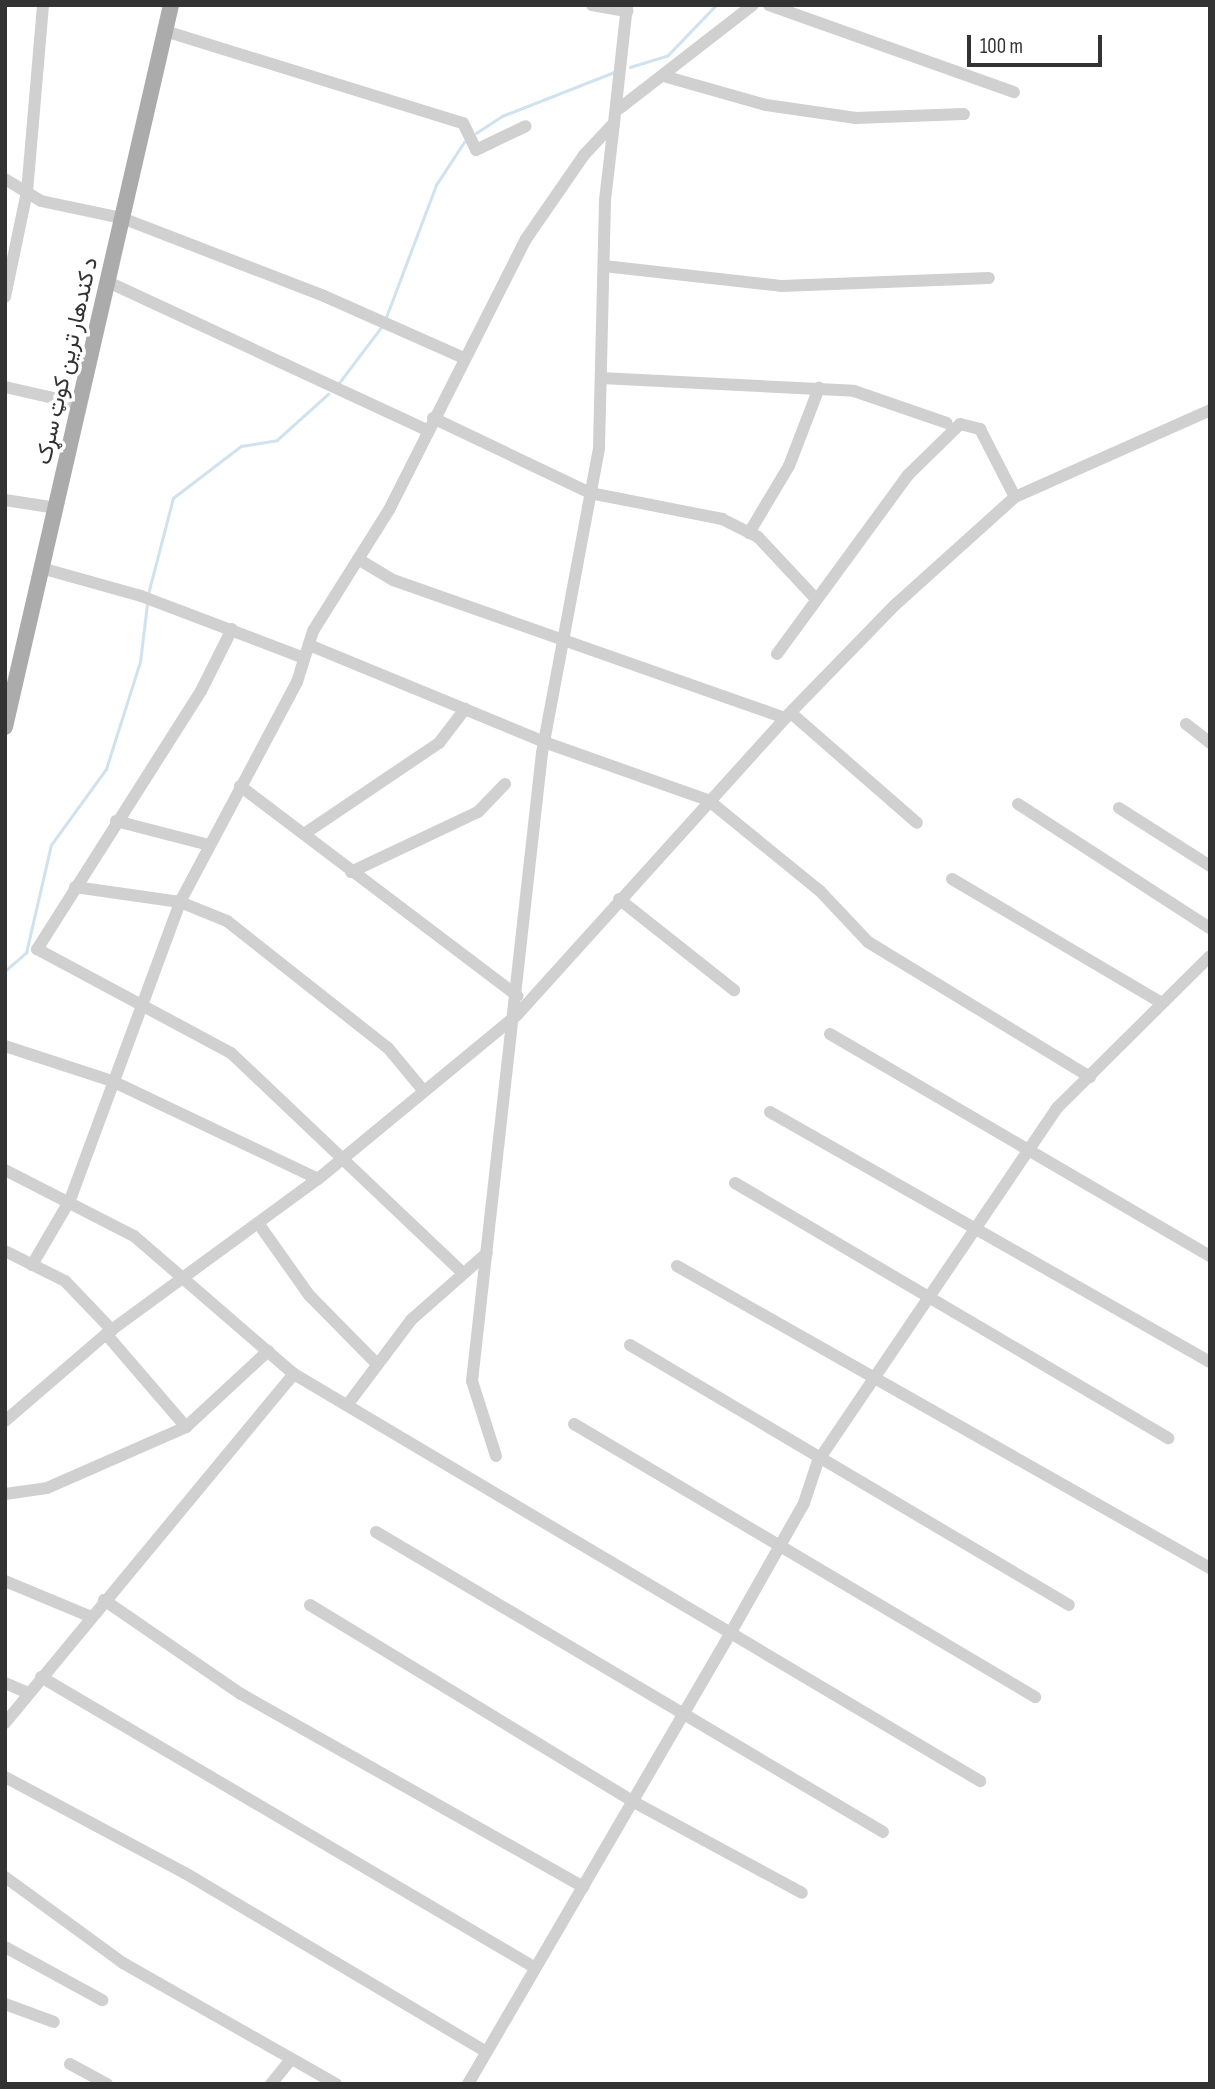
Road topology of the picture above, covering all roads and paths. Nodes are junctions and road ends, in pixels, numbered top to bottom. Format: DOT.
graph roads {
  1 [pos="43,5"];
  2 [pos="171,5"];
  3 [pos="592,5"];
  4 [pos="753,5"];
  5 [pos="769,5"];
  6 [pos="627,8"];
  7 [pos="165,31"];
  8 [pos="667,77"];
  9 [pos="1014,92"];
  10 [pos="620,108"];
  11 [pos="964,114"];
  12 [pos="614,123"];
  13 [pos="526,127"];
  14 [pos="5,179"];
  15 [pos="27,192"];
  16 [pos="122,218"];
  17 [pos="604,265"];
  18 [pos="989,278"];
  19 [pos="108,282"];
  20 [pos="5,297"];
  21 [pos="464,358"];
  22 [pos="601,378"];
  23 [pos="5,387"];
  24 [pos="819,388"];
  25 [pos="80,404"];
  26 [pos="1210,410"];
  27 [pos="433,418"];
  28 [pos="947,423"];
  29 [pos="427,430"];
  30 [pos="590,493"];
  31 [pos="1015,497"];
  32 [pos="5,500"];
  33 [pos="56,508"];
  34 [pos="749,533"];
  35 [pos="358,559"];
  36 [pos="41,568"];
  37 [pos="816,599"];
  38 [pos="232,629"];
  39 [pos="563,638"];
  40 [pos="307,651"];
  41 [pos="776,654"];
  42 [pos="12,664"];
  43 [pos="465,709"];
  44 [pos="788,715"];
  45 [pos="1186,724"];
  46 [pos="5,727"];
  47 [pos="544,742"];
  48 [pos="1210,743"];
  49 [pos="505,784"];
  50 [pos="240,786"];
  51 [pos="709,800"];
  52 [pos="1018,804"];
  53 [pos="1119,808"];
  54 [pos="116,821"];
  55 [pos="917,823"];
  56 [pos="304,834"];
  57 [pos="209,845"];
  58 [pos="1210,866"];
  59 [pos="351,872"];
  60 [pos="951,879"];
  61 [pos="75,887"];
  62 [pos="619,899"];
  63 [pos="180,902"];
  64 [pos="1210,928"];
  65 [pos="1210,956"];
  66 [pos="734,990"];
  67 [pos="518,996"];
  68 [pos="1162,1003"];
  69 [pos="140,1007"];
  70 [pos="517,1014"];
  71 [pos="830,1034"];
  72 [pos="5,1046"];
  73 [pos="1090,1077"];
  74 [pos="111,1081"];
  75 [pos="422,1089"];
  76 [pos="770,1112"];
  77 [pos="1026,1149"];
  78 [pos="338,1157"];
  79 [pos="5,1170"];
  80 [pos="318,1179"];
  81 [pos="735,1183"];
  82 [pos="70,1200"];
  83 [pos="258,1223"];
  84 [pos="973,1228"];
  85 [pos="5,1251"];
  86 [pos="487,1252"];
  87 [pos="1210,1256"];
  88 [pos="32,1265"];
  89 [pos="677,1266"];
  90 [pos="462,1272"];
  91 [pos="185,1277"];
  92 [pos="927,1297"];
  93 [pos="109,1332"];
  94 [pos="630,1345"];
  95 [pos="268,1351"];
  96 [pos="375,1362"];
  97 [pos="1210,1362"];
  98 [pos="294,1374"];
  99 [pos="872,1380"];
  100 [pos="348,1404"];
  101 [pos="5,1422"];
  102 [pos="574,1424"];
  103 [pos="186,1427"];
  104 [pos="1168,1438"];
  105 [pos="496,1456"];
  106 [pos="818,1461"];
  107 [pos="5,1494"];
  108 [pos="376,1532"];
  109 [pos="779,1548"];
  110 [pos="1210,1568"];
  111 [pos="5,1581"];
  112 [pos="104,1600"];
  113 [pos="310,1605"];
  114 [pos="1069,1605"];
  115 [pos="89,1616"];
  116 [pos="730,1634"];
  117 [pos="41,1677"];
  118 [pos="5,1683"];
  119 [pos="30,1693"];
  120 [pos="1034,1696"];
  121 [pos="681,1714"];
  122 [pos="5,1723"];
  123 [pos="5,1777"];
  124 [pos="980,1781"];
  125 [pos="632,1801"];
  126 [pos="883,1832"];
  127 [pos="5,1877"];
  128 [pos="583,1887"];
  129 [pos="802,1893"];
  130 [pos="5,1947"];
  131 [pos="534,1967"];
  132 [pos="102,2000"];
  133 [pos="5,2004"];
  134 [pos="54,2022"];
  135 [pos="486,2052"];
  136 [pos="292,2059"];
  137 [pos="70,2064"];
  138 [pos="107,2084"];
  139 [pos="271,2084"];
  140 [pos="336,2084"];
  141 [pos="468,2084"];
  1 -- 15 [label="street"];
  2 -- 7 [label="main road, د کندهار ترين کوټ سړک"];
  3 -- 6 [label="street"];
  4 -- 8 [label="street"];
  5 -- 9 [label="street"];
  6 -- 10 [label="street"];
  7 -- 13 [label="street"];
  7 -- 16 [label="main road, د کندهار ترين کوټ سړک"];
  8 -- 10 [label="street"];
  8 -- 11 [label="street"];
  10 -- 12 [label="street"];
  12 -- 17 [label="street"];
  12 -- 21 [label="street"];
  14 -- 15 [label="street"];
  15 -- 16 [label="street"];
  15 -- 20 [label="street"];
  16 -- 19 [label="main road, د کندهار ترين کوټ سړک"];
  16 -- 21 [label="street"];
  17 -- 18 [label="street"];
  17 -- 22 [label="street"];
  19 -- 25 [label="main road, د کندهار ترين کوټ سړک"];
  19 -- 29 [label="street"];
  21 -- 27 [label="street"];
  22 -- 24 [label="street"];
  22 -- 30 [label="street"];
  23 -- 25 [label="street"];
  24 -- 28 [label="street"];
  24 -- 34 [label="street"];
  25 -- 33 [label="main road, د کندهار ترين کوټ سړک"];
  26 -- 31 [label="street"];
  27 -- 29 [label="street"];
  27 -- 30 [label="street"];
  29 -- 35 [label="street"];
  30 -- 34 [label="street"];
  30 -- 39 [label="street"];
  31 -- 37 [label="street"];
  31 -- 44 [label="street"];
  32 -- 33 [label="street"];
  33 -- 36 [label="main road, د کندهار ترين کوټ سړک"];
  34 -- 37 [label="street"];
  35 -- 39 [label="street"];
  35 -- 40 [label="street"];
  36 -- 38 [label="street"];
  36 -- 42 [label="main road, د کندهار ترين کوټ سړک"];
  37 -- 41 [label="street"];
  38 -- 40 [label="street"];
  38 -- 54 [label="street"];
  39 -- 44 [label="street"];
  39 -- 47 [label="street"];
  40 -- 43 [label="street"];
  40 -- 50 [label="street"];
  42 -- 46 [label="main road, د کندهار ترين کوټ سړک"];
  43 -- 47 [label="street"];
  43 -- 56 [label="street"];
  44 -- 51 [label="street"];
  44 -- 55 [label="street"];
  45 -- 48 [label="street"];
  47 -- 51 [label="street"];
  47 -- 67 [label="street"];
  49 -- 59 [label="street"];
  50 -- 56 [label="street"];
  50 -- 57 [label="street"];
  51 -- 62 [label="street"];
  51 -- 73 [label="street"];
  52 -- 64 [label="street"];
  53 -- 58 [label="street"];
  54 -- 57 [label="street"];
  54 -- 61 [label="street"];
  56 -- 59 [label="street"];
  57 -- 63 [label="street"];
  59 -- 67 [label="street"];
  60 -- 68 [label="street"];
  61 -- 63 [label="street"];
  61 -- 69 [label="street"];
  62 -- 66 [label="street"];
  62 -- 70 [label="street"];
  63 -- 69 [label="street"];
  63 -- 75 [label="street"];
  65 -- 68 [label="street"];
  67 -- 70 [label="street"];
  68 -- 73 [label="street"];
  69 -- 74 [label="street"];
  69 -- 78 [label="street"];
  70 -- 75 [label="street"];
  70 -- 86 [label="street"];
  71 -- 77 [label="street"];
  72 -- 74 [label="street"];
  73 -- 77 [label="street"];
  74 -- 80 [label="street"];
  74 -- 82 [label="street"];
  75 -- 78 [label="street"];
  76 -- 84 [label="street"];
  77 -- 84 [label="street"];
  77 -- 87 [label="street"];
  78 -- 80 [label="street"];
  78 -- 90 [label="street"];
  79 -- 82 [label="street"];
  80 -- 83 [label="street"];
  81 -- 92 [label="street"];
  82 -- 88 [label="street"];
  82 -- 91 [label="street"];
  83 -- 91 [label="street"];
  83 -- 96 [label="street"];
  84 -- 92 [label="street"];
  84 -- 97 [label="street"];
  85 -- 88 [label="street"];
  86 -- 90 [label="street"];
  86 -- 105 [label="street"];
  88 -- 93 [label="street"];
  89 -- 99 [label="street"];
  90 -- 96 [label="street"];
  91 -- 93 [label="street"];
  91 -- 95 [label="street"];
  92 -- 99 [label="street"];
  92 -- 104 [label="street"];
  93 -- 101 [label="street"];
  93 -- 103 [label="street"];
  94 -- 106 [label="street"];
  95 -- 98 [label="street"];
  95 -- 103 [label="street"];
  96 -- 100 [label="street"];
  98 -- 100 [label="street"];
  98 -- 112 [label="street"];
  99 -- 106 [label="street"];
  99 -- 110 [label="street"];
  100 -- 116 [label="street"];
  102 -- 109 [label="street"];
  103 -- 107 [label="street"];
  106 -- 109 [label="street"];
  106 -- 114 [label="street"];
  108 -- 121 [label="street"];
  109 -- 116 [label="street"];
  109 -- 120 [label="street"];
  111 -- 115 [label="street"];
  112 -- 115 [label="street"];
  112 -- 128 [label="street"];
  113 -- 125 [label="street"];
  115 -- 117 [label="street"];
  116 -- 121 [label="street"];
  116 -- 124 [label="street"];
  117 -- 119 [label="street"];
  117 -- 131 [label="street"];
  118 -- 119 [label="street"];
  119 -- 122 [label="street"];
  121 -- 125 [label="street"];
  121 -- 126 [label="street"];
  123 -- 135 [label="street"];
  125 -- 128 [label="street"];
  125 -- 129 [label="street"];
  127 -- 136 [label="street"];
  128 -- 131 [label="street"];
  130 -- 132 [label="street"];
  131 -- 135 [label="street"];
  133 -- 134 [label="street"];
  135 -- 141 [label="street"];
  136 -- 139 [label="street"];
  136 -- 140 [label="street"];
  137 -- 138 [label="street"];
}
